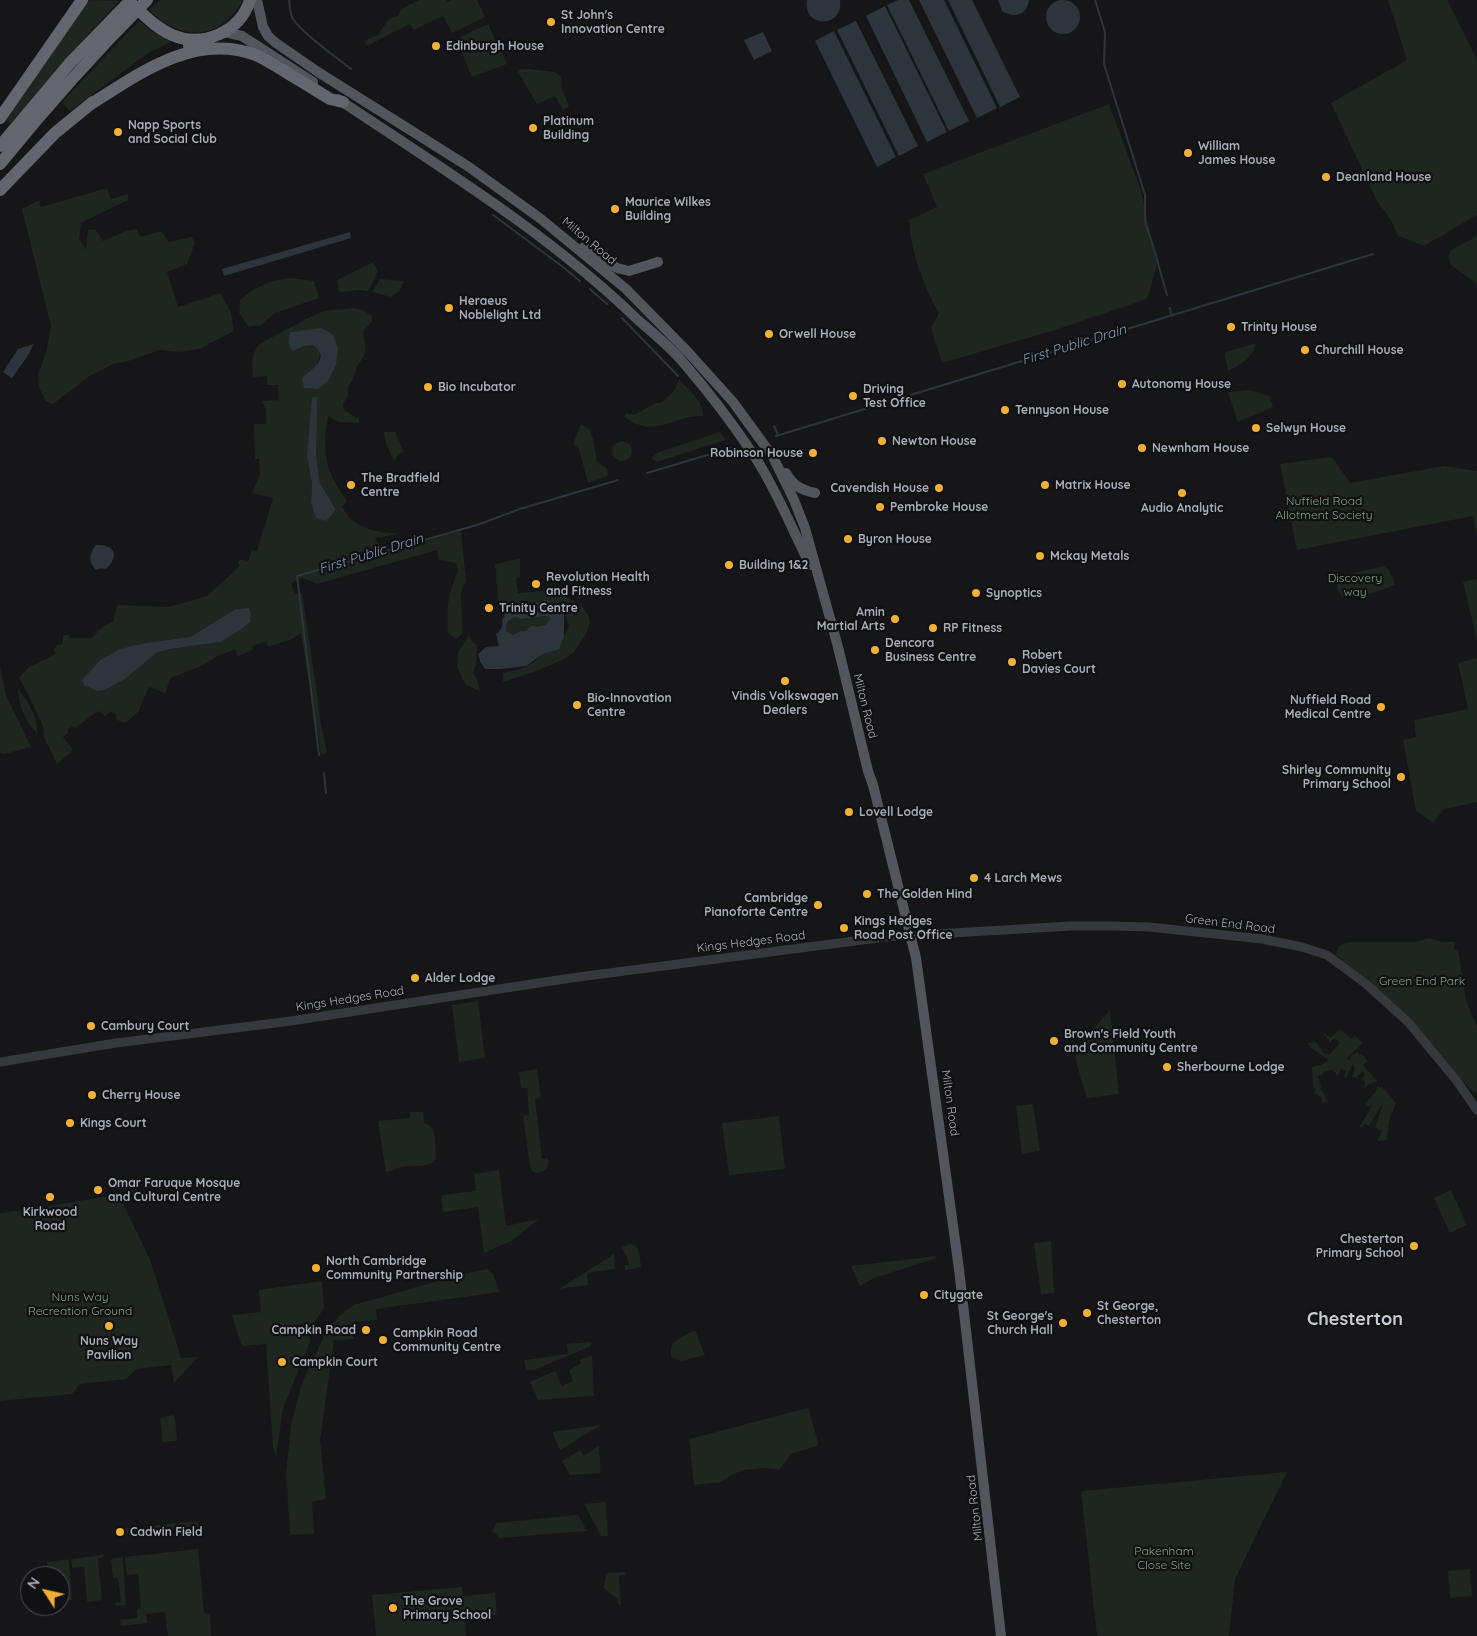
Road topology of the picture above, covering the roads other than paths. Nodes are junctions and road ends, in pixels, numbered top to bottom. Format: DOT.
graph roads {
  1 [pos="72,0"];
  2 [pos="82,0"];
  3 [pos="130,0"];
  4 [pos="147,0"];
  5 [pos="250,0"];
  6 [pos="257,0"];
  7 [pos="224,32"];
  8 [pos="210,38"];
  9 [pos="28,79"];
  10 [pos="343,102"];
  11 [pos="88,106"];
  12 [pos="0,118"];
  13 [pos="0,146"];
  14 [pos="0,164"];
  15 [pos="0,190"];
  16 [pos="542,219"];
  17 [pos="658,262"];
  18 [pos="688,352"];
  19 [pos="726,417"];
  20 [pos="773,457"];
  21 [pos="815,493"];
  22 [pos="794,500"];
  23 [pos="802,550"];
  24 [pos="819,584"];
  25 [pos="912,935"];
  26 [pos="0,1062"];
  27 [pos="1477,1110"];
  28 [pos="1002,1636"];
  1 -- 9 [label="highway"];
  2 -- 9 [label="highway"];
  3 -- 8 [label="highway"];
  3 -- 13 [label="highway"];
  4 -- 14 [label="highway"];
  5 -- 7 [label="highway"];
  6 -- 16 [label="main road, Milton Road"];
  7 -- 8 [label="highway"];
  7 -- 10 [label="main road, Milton Road"];
  8 -- 11 [label="highway"];
  9 -- 12 [label="highway"];
  10 -- 11 [label="highway"];
  10 -- 19 [label="main road, Milton Road"];
  11 -- 15 [label="highway"];
  16 -- 17 [label="main road"];
  16 -- 18 [label="main road, Milton Road"];
  18 -- 19 [label="main road"];
  18 -- 20 [label="main road, Milton Road"];
  19 -- 23 [label="main road, Milton Road"];
  20 -- 21 [label="main road"];
  20 -- 22 [label="main road, Milton Road"];
  22 -- 23 [label="main road"];
  22 -- 24 [label="main road, Milton Road"];
  23 -- 24 [label="main road, Milton Road"];
  24 -- 25 [label="main road, Milton Road"];
  25 -- 26 [label="street, Kings Hedges Road"];
  25 -- 27 [label="street, Green End Road"];
  25 -- 28 [label="main road, Milton Road"];
}
